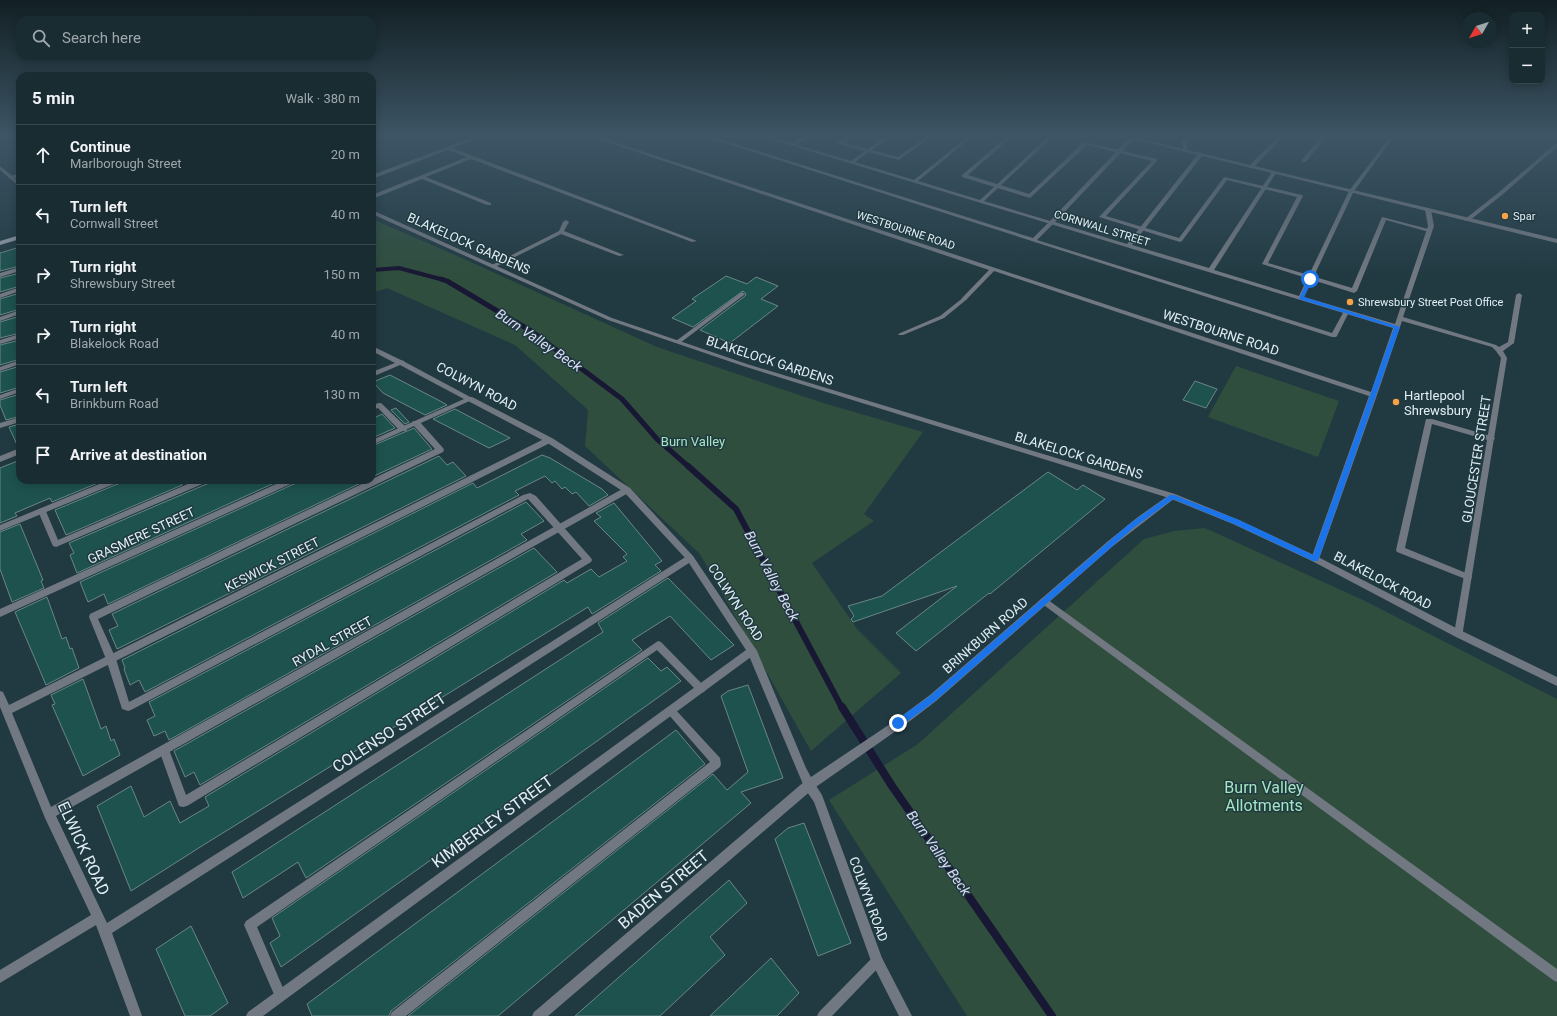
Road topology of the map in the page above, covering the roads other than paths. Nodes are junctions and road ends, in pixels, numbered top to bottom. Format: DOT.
graph roads {
  1 [pos="411,181"];
  2 [pos="433,181"];
  3 [pos="536,181"];
  4 [pos="728,181"];
  5 [pos="849,181"];
  6 [pos="982,181"];
  7 [pos="1002,181"];
  8 [pos="1045,181"];
  9 [pos="1091,181"];
  10 [pos="1135,181"];
  11 [pos="1179,181"];
  12 [pos="1223,181"];
  13 [pos="1241,181"];
  14 [pos="1269,181"];
  15 [pos="1310,181"];
  16 [pos="1359,181"];
  17 [pos="1515,181"];
  18 [pos="914,182"];
  19 [pos="997,186"];
  20 [pos="1265,187"];
  21 [pos="1352,191"];
  22 [pos="376,195"];
  23 [pos="980,202"];
  24 [pos="489,204"];
  25 [pos="1428,210"];
  26 [pos="376,214"];
  27 [pos="1467,220"];
  28 [pos="566,222"];
  29 [pos="1052,223"];
  30 [pos="1141,229"];
  31 [pos="1430,230"];
  32 [pos="561,232"];
  33 [pos="16,238"];
  34 [pos="1034,240"];
  35 [pos="694,241"];
  36 [pos="1557,241"];
  37 [pos="0,243"];
  38 [pos="1128,246"];
  39 [pos="621,255"];
  40 [pos="492,266"];
  41 [pos="993,269"];
  42 [pos="16,270"];
  43 [pos="1210,271"];
  44 [pos="0,275"];
  45 [pos="1310,279"];
  46 [pos="16,290"];
  47 [pos="742,294"];
  48 [pos="1519,295"];
  49 [pos="0,296"];
  50 [pos="1301,298"];
  51 [pos="1346,312"];
  52 [pos="16,313"];
  53 [pos="0,318"];
  54 [pos="1400,318"];
  55 [pos="1397,327"];
  56 [pos="901,334"];
  57 [pos="16,337"];
  58 [pos="0,342"];
  59 [pos="678,342"];
  60 [pos="376,350"];
  61 [pos="1499,350"];
  62 [pos="402,362"];
  63 [pos="16,363"];
  64 [pos="0,369"];
  65 [pos="376,373"];
  66 [pos="16,391"];
  67 [pos="1374,395"];
  68 [pos="0,397"];
  69 [pos="470,399"];
  70 [pos="376,406"];
  71 [pos="16,420"];
  72 [pos="416,423"];
  73 [pos="0,426"];
  74 [pos="403,429"];
  75 [pos="1491,439"];
  76 [pos="549,440"];
  77 [pos="376,442"];
  78 [pos="16,454"];
  79 [pos="0,459"];
  80 [pos="376,481"];
  81 [pos="106,484"];
  82 [pos="195,484"];
  83 [pos="283,484"];
  84 [pos="369,484"];
  85 [pos="627,490"];
  86 [pos="1172,496"];
  87 [pos="42,511"];
  88 [pos="0,528"];
  89 [pos="559,528"];
  90 [pos="690,558"];
  91 [pos="1315,559"];
  92 [pos="1468,578"];
  93 [pos="1044,602"];
  94 [pos="0,613"];
  95 [pos="1459,634"];
  96 [pos="752,652"];
  97 [pos="111,659"];
  98 [pos="1557,682"];
  99 [pos="701,689"];
  100 [pos="0,695"];
  101 [pos="7,711"];
  102 [pos="671,711"];
  103 [pos="164,750"];
  104 [pos="809,785"];
  105 [pos="49,814"];
  106 [pos="98,917"];
  107 [pos="104,931"];
  108 [pos="877,961"];
  109 [pos="1557,976"];
  110 [pos="0,977"];
  111 [pos="280,995"];
  112 [pos="136,1016"];
  113 [pos="252,1016"];
  114 [pos="396,1016"];
  115 [pos="538,1016"];
  116 [pos="823,1016"];
  117 [pos="906,1016"];
  1 -- 22 [label="street"];
  2 -- 24 [label="street"];
  3 -- 35 [label="street"];
  4 -- 41 [label="street, WESTBOURNE ROAD"];
  5 -- 34 [label="street"];
  6 -- 19 [label="street"];
  7 -- 19 [label="street"];
  8 -- 19 [label="street"];
  9 -- 29 [label="street"];
  10 -- 30 [label="street"];
  11 -- 30 [label="street"];
  12 -- 30 [label="street"];
  13 -- 20 [label="street"];
  14 -- 20 [label="street"];
  15 -- 21 [label="street"];
  16 -- 21 [label="street"];
  17 -- 27 [label="street"];
  18 -- 23 [label="street, CORNWALL STREET"];
  19 -- 23 [label="street"];
  20 -- 43 [label="street"];
  20 -- 45 [label="street"];
  21 -- 25 [label="street"];
  21 -- 45 [label="street"];
  23 -- 29 [label="street, CORNWALL STREET"];
  25 -- 27 [label="street"];
  25 -- 31 [label="street"];
  26 -- 40 [label="street, BLAKELOCK GARDENS"];
  27 -- 36 [label="street"];
  28 -- 32 [label="street"];
  29 -- 34 [label="street"];
  29 -- 38 [label="street, CORNWALL STREET"];
  30 -- 38 [label="street"];
  31 -- 45 [label="street"];
  31 -- 54 [label="street"];
  32 -- 39 [label="street"];
  32 -- 40 [label="street"];
  33 -- 37 [label="main road"];
  34 -- 51 [label="street"];
  38 -- 43 [label="street, CORNWALL STREET"];
  40 -- 59 [label="street, BLAKELOCK GARDENS"];
  41 -- 56 [label="street"];
  41 -- 67 [label="street, WESTBOURNE ROAD"];
  42 -- 44 [label="street"];
  43 -- 50 [label="street, CORNWALL STREET"];
  45 -- 50 [label="street"];
  46 -- 49 [label="street"];
  47 -- 59 [label="street"];
  48 -- 61 [label="street"];
  50 -- 51 [label="street, CORNWALL STREET"];
  51 -- 55 [label="street, CORNWALL STREET"];
  52 -- 53 [label="street"];
  54 -- 55 [label="street"];
  54 -- 61 [label="street"];
  55 -- 67 [label="street"];
  57 -- 58 [label="street"];
  59 -- 86 [label="street, BLAKELOCK GARDENS"];
  60 -- 62 [label="street, COLWYN ROAD"];
  61 -- 75 [label="street, GLOUCESTER STREET"];
  62 -- 65 [label="street"];
  62 -- 69 [label="street, COLWYN ROAD"];
  63 -- 64 [label="street"];
  66 -- 68 [label="street"];
  67 -- 91 [label="street"];
  69 -- 72 [label="street"];
  69 -- 76 [label="street, COLWYN ROAD"];
  70 -- 74 [label="street"];
  71 -- 73 [label="street"];
  72 -- 74 [label="street"];
  72 -- 80 [label="street"];
  74 -- 77 [label="street"];
  75 -- 92 [label="street, GLOUCESTER STREET"];
  75 -- 92 [label="street"];
  76 -- 85 [label="street, COLWYN ROAD"];
  76 -- 97 [label="street, KESWICK STREET"];
  78 -- 79 [label="street"];
  81 -- 87 [label="street"];
  82 -- 87 [label="street"];
  83 -- 94 [label="street, GRASMERE STREET"];
  84 -- 97 [label="street"];
  85 -- 89 [label="street, RYDAL STREET"];
  85 -- 90 [label="street, COLWYN ROAD"];
  86 -- 91 [label="street, BLAKELOCK ROAD"];
  86 -- 93 [label="street, BRINKBURN ROAD"];
  87 -- 88 [label="street"];
  89 -- 97 [label="street"];
  89 -- 103 [label="street, RYDAL STREET"];
  89 -- 103 [label="street"];
  90 -- 96 [label="street, COLWYN ROAD"];
  90 -- 107 [label="street, COLENSO STREET"];
  91 -- 95 [label="street, BLAKELOCK ROAD"];
  92 -- 95 [label="street, GLOUCESTER STREET"];
  93 -- 104 [label="street, BRINKBURN ROAD"];
  93 -- 109 [label="street"];
  95 -- 98 [label="street, BLAKELOCK ROAD"];
  96 -- 99 [label="street, KIMBERLEY STREET"];
  96 -- 104 [label="street, COLWYN ROAD"];
  97 -- 101 [label="street, KESWICK STREET"];
  99 -- 102 [label="street, KIMBERLEY STREET"];
  99 -- 111 [label="street"];
  100 -- 101 [label="street, ELWICK ROAD"];
  101 -- 105 [label="street, ELWICK ROAD"];
  102 -- 111 [label="street, KIMBERLEY STREET"];
  102 -- 114 [label="street"];
  103 -- 105 [label="street, RYDAL STREET"];
  104 -- 108 [label="street, COLWYN ROAD"];
  104 -- 115 [label="street, BADEN STREET"];
  105 -- 106 [label="street, ELWICK ROAD"];
  106 -- 107 [label="street, ELWICK ROAD"];
  106 -- 110 [label="street"];
  107 -- 112 [label="street, ELWICK ROAD"];
  108 -- 116 [label="street"];
  108 -- 117 [label="street, COLWYN ROAD"];
  111 -- 113 [label="street, KIMBERLEY STREET"];
}
